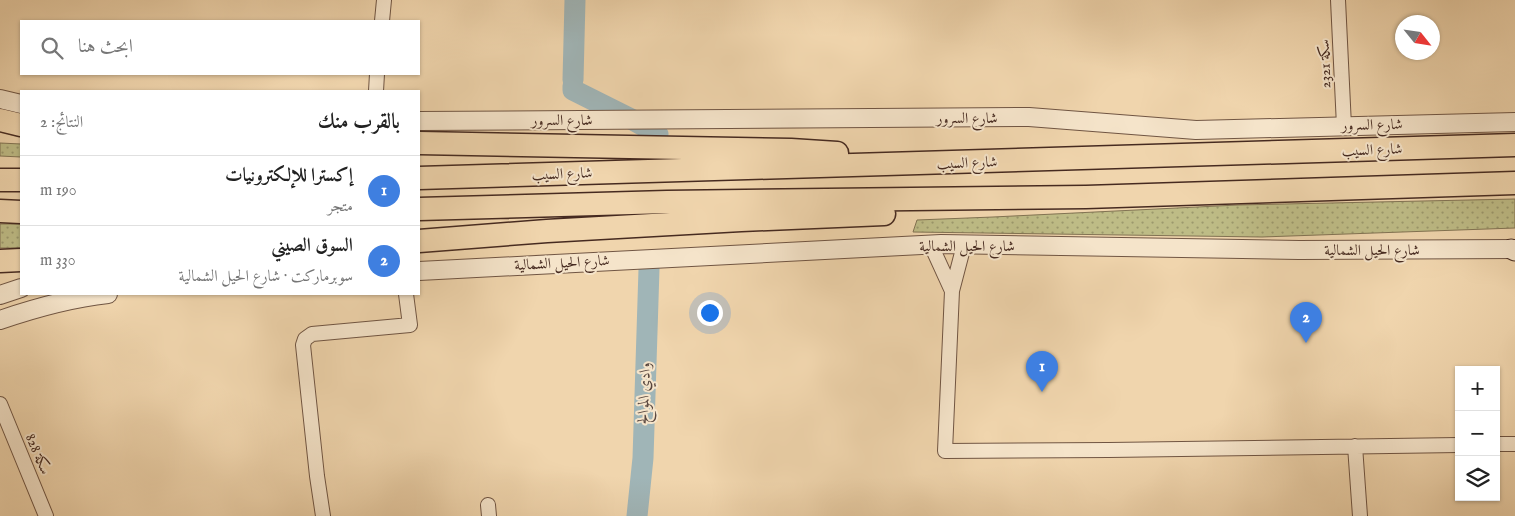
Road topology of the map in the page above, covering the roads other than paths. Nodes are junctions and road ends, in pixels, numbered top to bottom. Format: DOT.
graph roads {
  1 [pos="384,0"];
  2 [pos="1338,0"];
  3 [pos="382,20"];
  4 [pos="377,75"];
  5 [pos="376,90"];
  6 [pos="0,99"];
  7 [pos="20,104"];
  8 [pos="0,120"];
  9 [pos="420,121"];
  10 [pos="1515,122"];
  11 [pos="20,125"];
  12 [pos="1344,126"];
  13 [pos="0,131"];
  14 [pos="20,133"];
  15 [pos="420,143"];
  16 [pos="1515,146"];
  17 [pos="965,163"];
  18 [pos="420,178"];
  19 [pos="0,180"];
  20 [pos="20,180"];
  21 [pos="1515,183"];
  22 [pos="1086,197"];
  23 [pos="420,209"];
  24 [pos="0,211"];
  25 [pos="20,212"];
  26 [pos="420,241"];
  27 [pos="931,245"];
  28 [pos="964,245"];
  29 [pos="1514,250"];
  30 [pos="20,260"];
  31 [pos="0,261"];
  32 [pos="420,271"];
  33 [pos="20,288"];
  34 [pos="952,291"];
  35 [pos="0,295"];
  36 [pos="99,295"];
  37 [pos="406,295"];
  38 [pos="0,320"];
  39 [pos="0,404"];
  40 [pos="1455,444"];
  41 [pos="1500,444"];
  42 [pos="1515,444"];
  43 [pos="1355,446"];
  44 [pos="46,516"];
  45 [pos="323,516"];
  46 [pos="1360,516"];
  1 -- 3 [label="street"];
  2 -- 12 [label="street, سكة 2321"];
  4 -- 5 [label="street"];
  6 -- 7 [label="street"];
  8 -- 11 [label="highway"];
  9 -- 12 [label="street, شارع السرور"];
  10 -- 12 [label="street, شارع السرور"];
  13 -- 14 [label="highway"];
  15 -- 17 [label="highway"];
  16 -- 17 [label="highway, شارع السيب"];
  17 -- 18 [label="highway, شارع السيب"];
  19 -- 20 [label="highway"];
  21 -- 22 [label="highway, شارع السيب"];
  22 -- 23 [label="highway, شارع السيب"];
  22 -- 26 [label="highway"];
  24 -- 25 [label="highway"];
  27 -- 28 [label="street, شارع الحيل الشمالية"];
  27 -- 32 [label="street, شارع الحيل الشمالية"];
  27 -- 34 [label="street"];
  28 -- 29 [label="street, شارع الحيل الشمالية"];
  28 -- 34 [label="street"];
  30 -- 31 [label="highway"];
  33 -- 35 [label="street"];
  34 -- 43 [label="street"];
  36 -- 38 [label="street"];
  37 -- 45 [label="street"];
  39 -- 44 [label="street, سكة 828"];
  40 -- 43 [label="street"];
  41 -- 42 [label="street"];
  43 -- 46 [label="street"];
}
